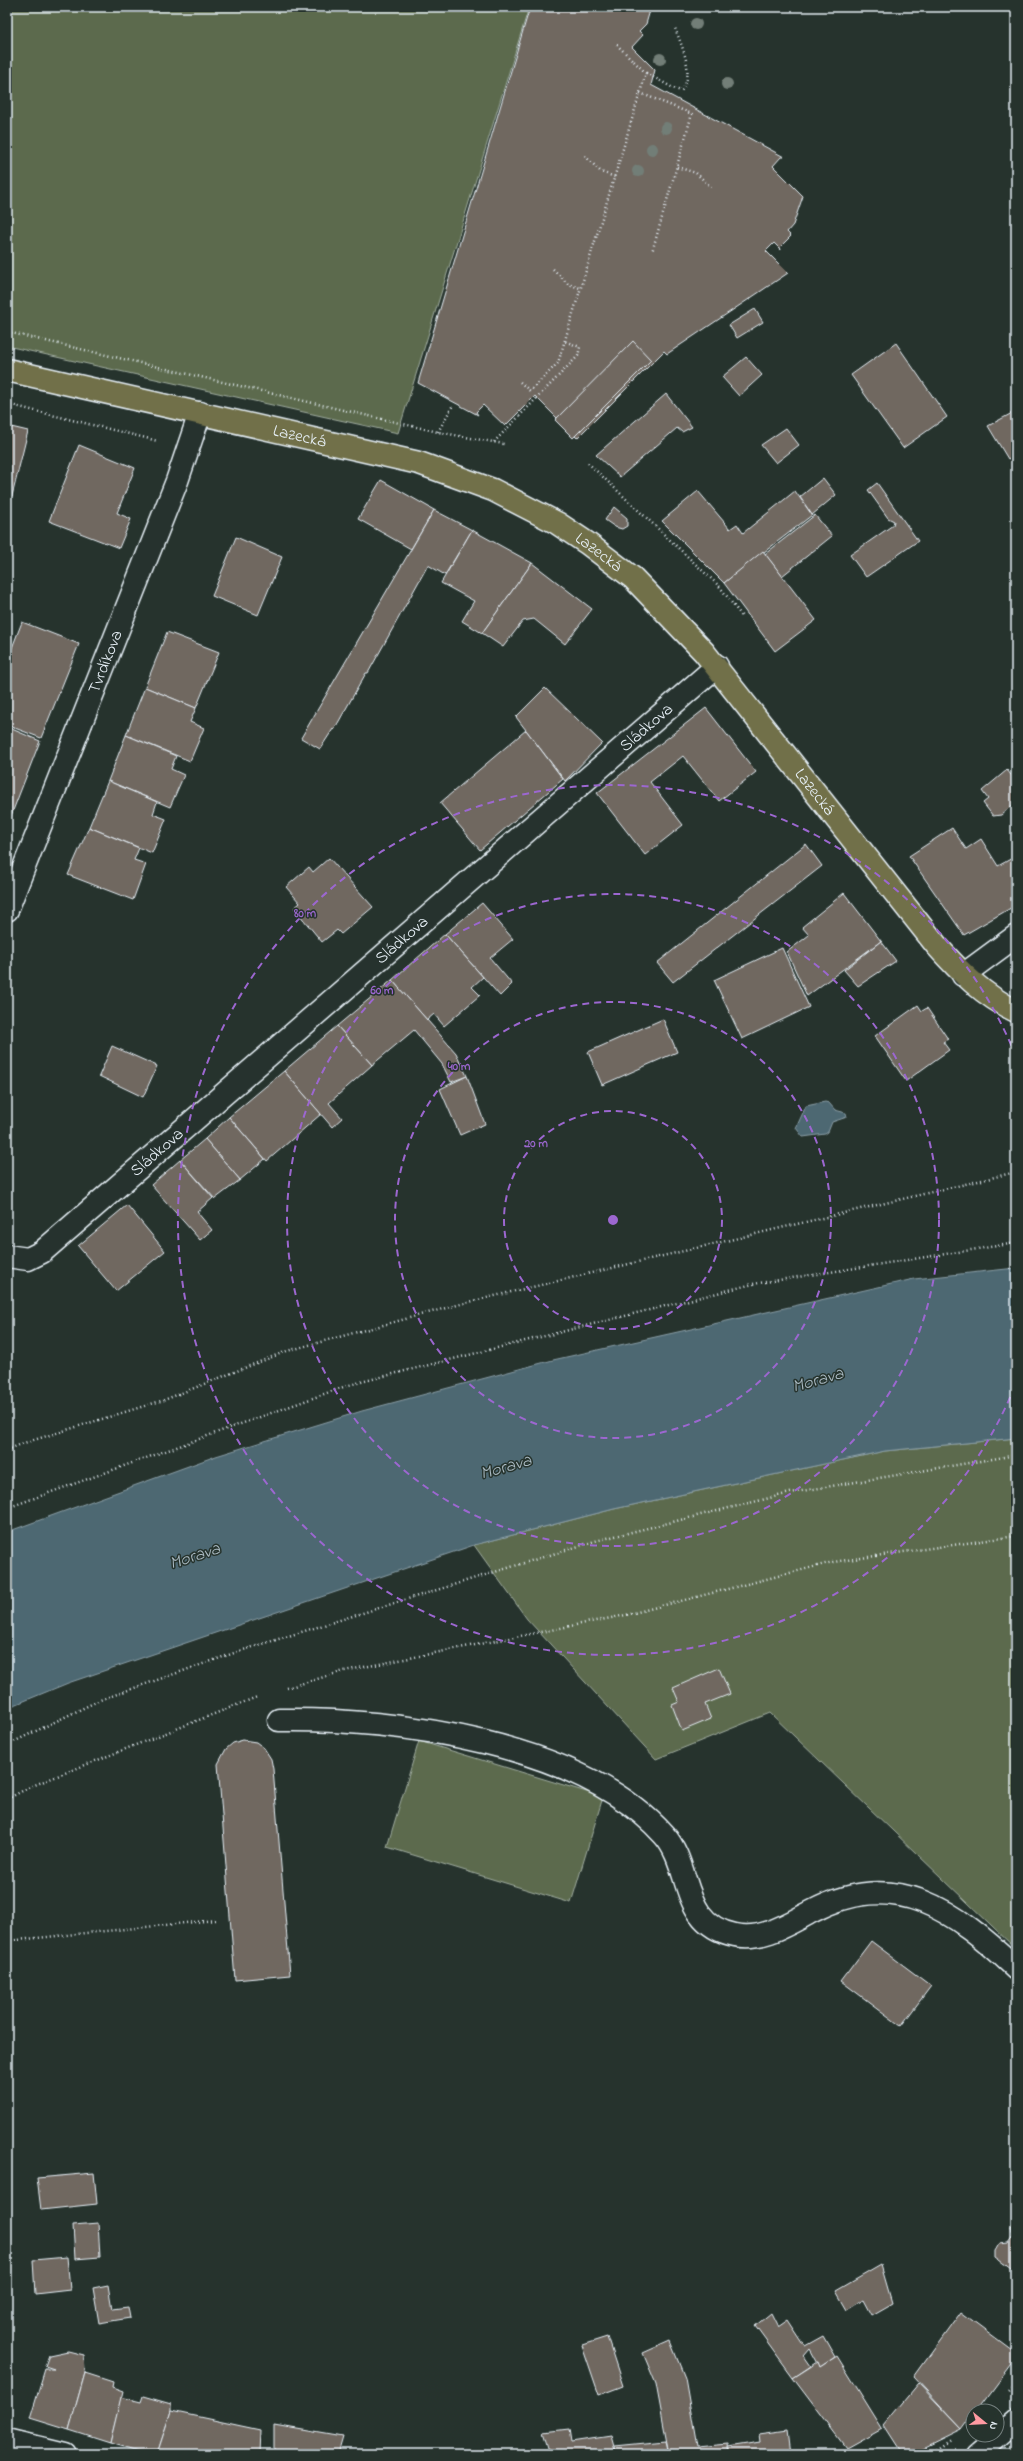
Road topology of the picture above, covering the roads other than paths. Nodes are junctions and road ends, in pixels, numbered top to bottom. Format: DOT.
graph roads {
  1 [pos="7,370"];
  2 [pos="200,413"];
  3 [pos="717,666"];
  4 [pos="7,910"];
  5 [pos="1016,936"];
  6 [pos="963,975"];
  7 [pos="1016,1011"];
  8 [pos="7,1256"];
  9 [pos="279,1720"];
  10 [pos="1016,1968"];
  11 [pos="1016,2421"];
  12 [pos="7,2440"];
  13 [pos="65,2454"];
  14 [pos="978,2454"];
  1 -- 2 [label="main road, Lazecká"];
  2 -- 3 [label="main road, Lazecká"];
  2 -- 4 [label="street, Tvrdíkova"];
  3 -- 6 [label="main road, Lazecká"];
  3 -- 8 [label="street, Sládkova"];
  5 -- 6 [label="street"];
  6 -- 7 [label="main road, Lazecká"];
  9 -- 10 [label="street"];
  11 -- 14 [label="street"];
  12 -- 13 [label="street"];
}
